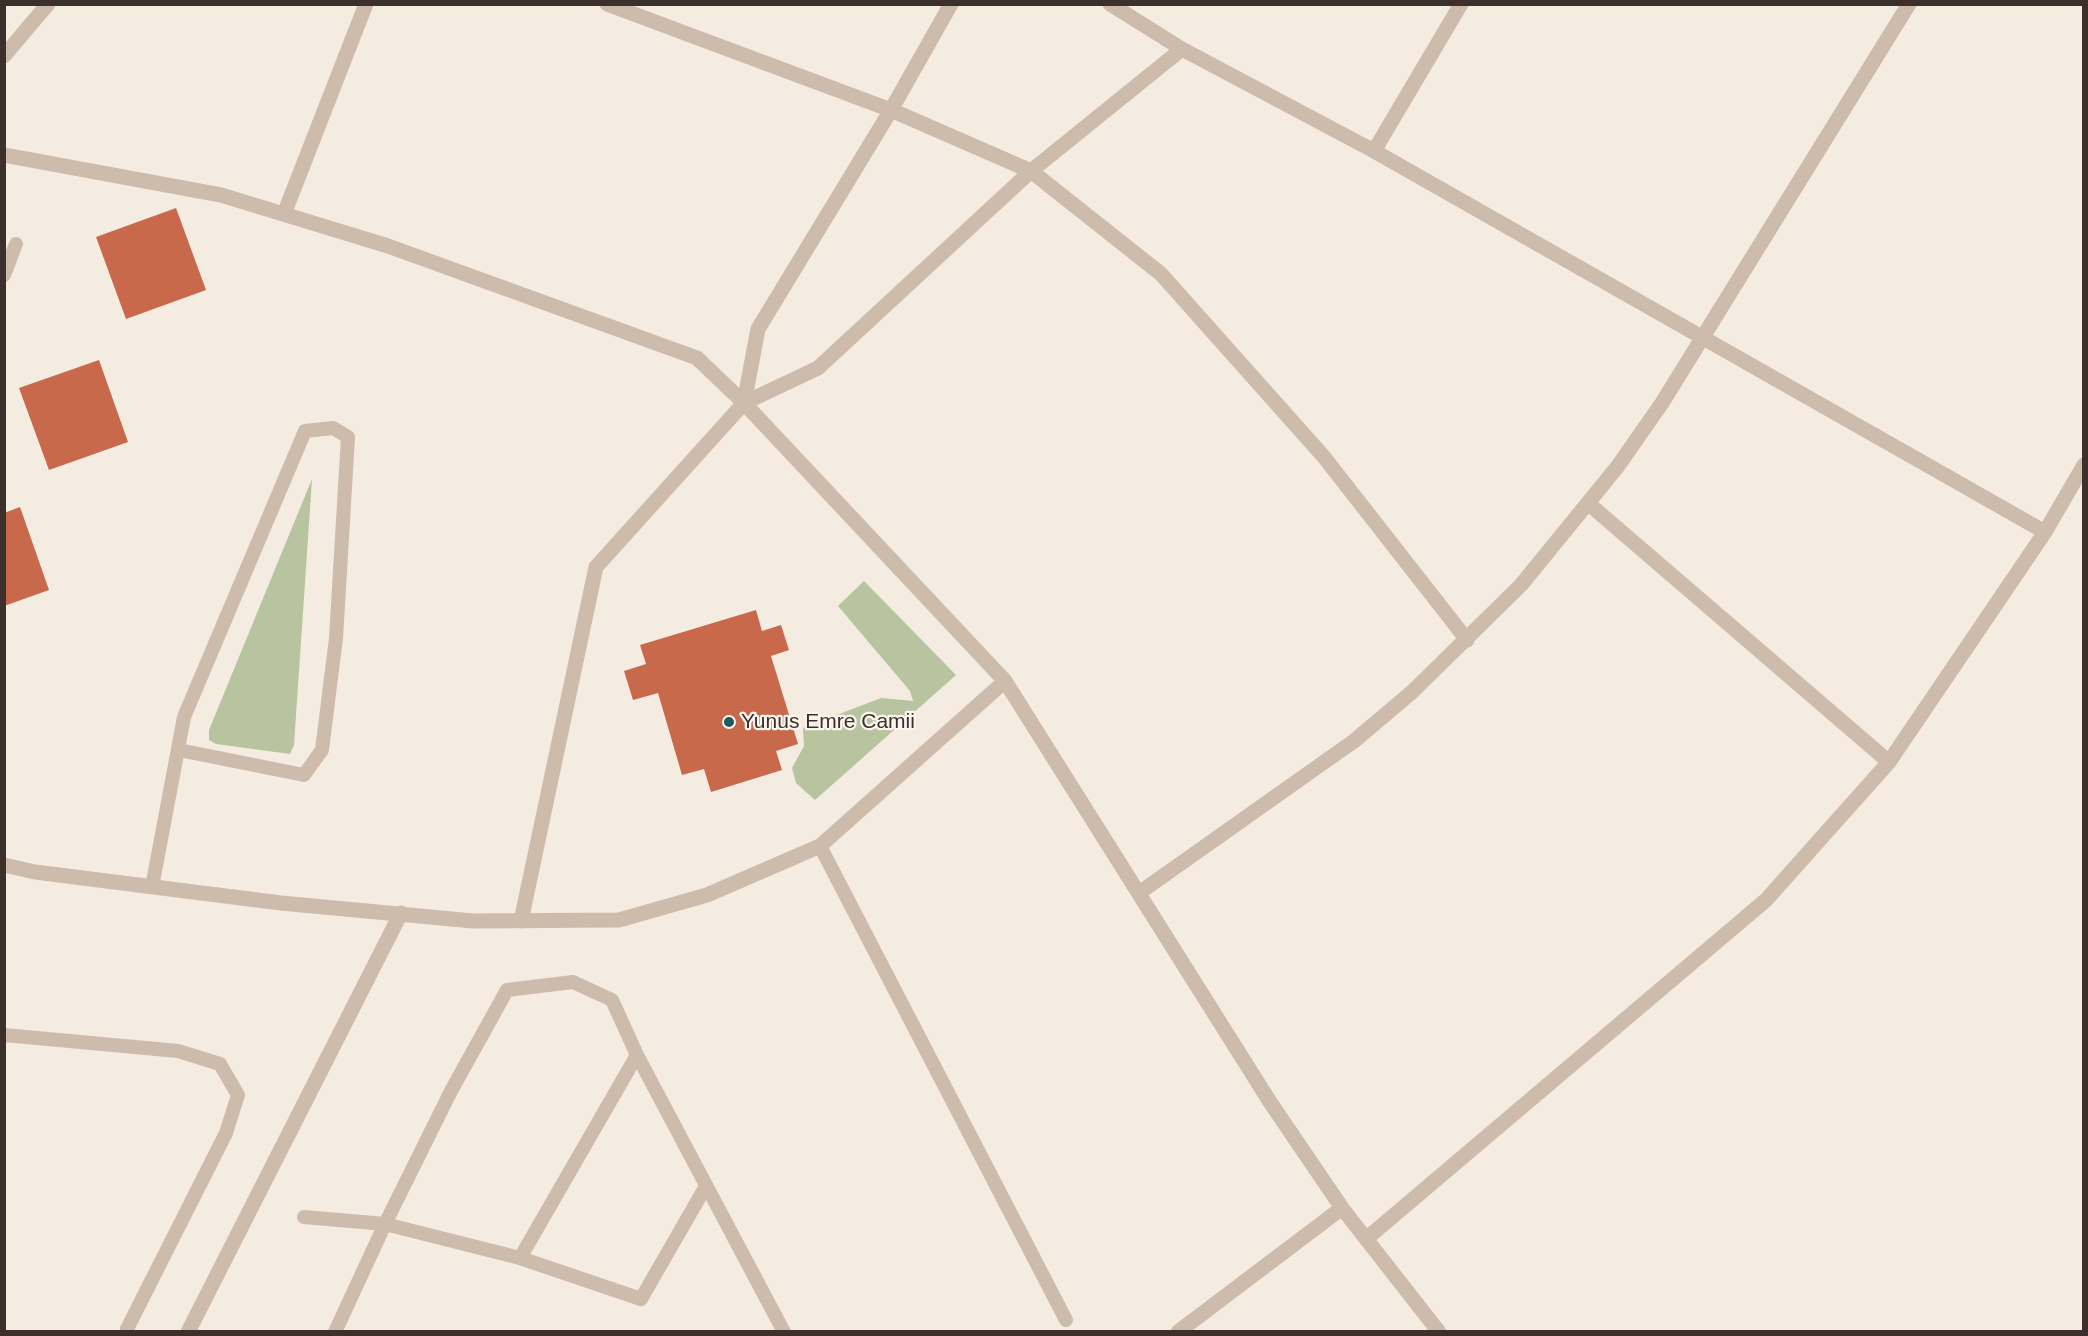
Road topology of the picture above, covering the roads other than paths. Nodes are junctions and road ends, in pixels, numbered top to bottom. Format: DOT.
graph roads {
  1 [pos="48,4"];
  2 [pos="366,4"];
  3 [pos="607,4"];
  4 [pos="951,4"];
  5 [pos="1110,4"];
  6 [pos="1461,4"];
  7 [pos="1910,4"];
  8 [pos="1182,49"];
  9 [pos="4,56"];
  10 [pos="891,110"];
  11 [pos="1374,151"];
  12 [pos="4,155"];
  13 [pos="1031,171"];
  14 [pos="284,214"];
  15 [pos="16,244"];
  16 [pos="4,275"];
  17 [pos="1702,338"];
  18 [pos="744,403"];
  19 [pos="2084,465"];
  20 [pos="1589,504"];
  21 [pos="2045,532"];
  22 [pos="1467,640"];
  23 [pos="1005,681"];
  24 [pos="179,750"];
  25 [pos="1889,762"];
  26 [pos="820,846"];
  27 [pos="4,865"];
  28 [pos="152,887"];
  29 [pos="1139,893"];
  30 [pos="401,913"];
  31 [pos="521,921"];
  32 [pos="4,1035"];
  33 [pos="637,1055"];
  34 [pos="706,1186"];
  35 [pos="1342,1208"];
  36 [pos="304,1216"];
  37 [pos="385,1224"];
  38 [pos="1366,1239"];
  39 [pos="520,1258"];
  40 [pos="1066,1320"];
  41 [pos="126,1329"];
  42 [pos="188,1332"];
  43 [pos="336,1332"];
  44 [pos="784,1332"];
  45 [pos="1178,1332"];
  46 [pos="1439,1332"];
  1 -- 9 [label="street"];
  2 -- 14 [label="street"];
  3 -- 10 [label="street"];
  4 -- 10 [label="street"];
  5 -- 8 [label="street"];
  6 -- 11 [label="street"];
  7 -- 17 [label="street"];
  8 -- 11 [label="street"];
  8 -- 13 [label="street"];
  10 -- 13 [label="street"];
  10 -- 18 [label="street"];
  11 -- 17 [label="street"];
  12 -- 14 [label="street"];
  13 -- 18 [label="street"];
  13 -- 22 [label="street"];
  14 -- 18 [label="street"];
  15 -- 16 [label="lane"];
  17 -- 20 [label="street"];
  17 -- 21 [label="street"];
  18 -- 23 [label="street"];
  18 -- 31 [label="street"];
  19 -- 21 [label="street"];
  20 -- 22 [label="street"];
  20 -- 25 [label="street"];
  21 -- 25 [label="street"];
  22 -- 29 [label="street"];
  23 -- 26 [label="street"];
  23 -- 29 [label="street"];
  24 -- 24 [label="lane"];
  24 -- 28 [label="lane"];
  25 -- 38 [label="street"];
  26 -- 31 [label="street"];
  26 -- 40 [label="lane"];
  27 -- 28 [label="street"];
  28 -- 30 [label="street"];
  29 -- 35 [label="street"];
  30 -- 31 [label="street"];
  30 -- 42 [label="street"];
  32 -- 41 [label="lane"];
  33 -- 34 [label="lane"];
  33 -- 37 [label="lane"];
  33 -- 39 [label="lane"];
  34 -- 39 [label="lane"];
  34 -- 44 [label="lane"];
  35 -- 38 [label="street"];
  35 -- 45 [label="street"];
  36 -- 37 [label="lane"];
  37 -- 39 [label="lane"];
  37 -- 43 [label="lane"];
  38 -- 46 [label="street"];
}
